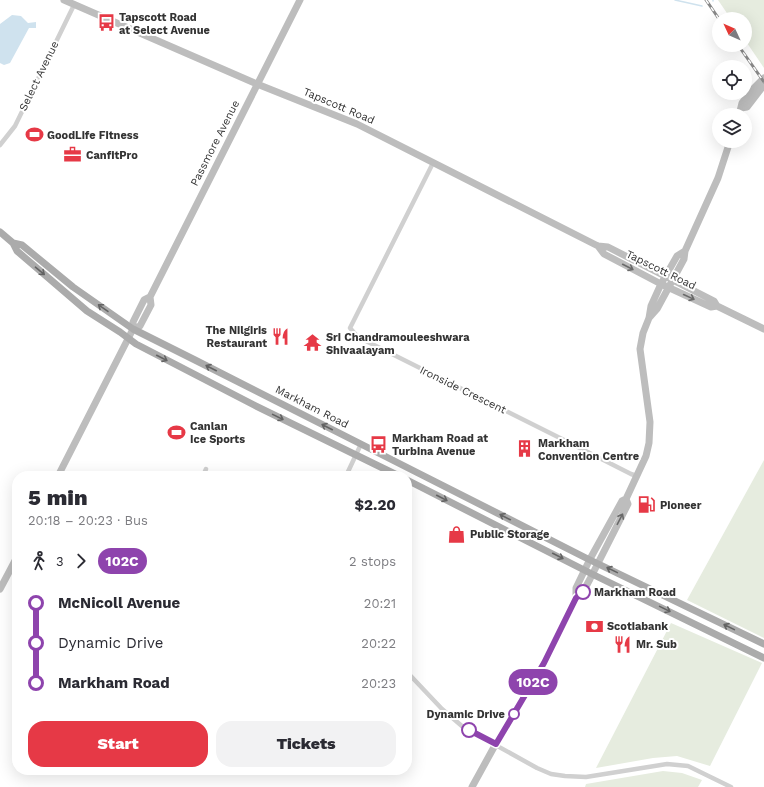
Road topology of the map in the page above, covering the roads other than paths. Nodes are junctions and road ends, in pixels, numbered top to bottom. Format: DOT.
graph roads {
  1 [pos="64,0"];
  2 [pos="300,0"];
  3 [pos="74,5"];
  4 [pos="764,78"];
  5 [pos="257,84"];
  6 [pos="764,85"];
  7 [pos="741,108"];
  8 [pos="746,108"];
  9 [pos="0,145"];
  10 [pos="728,148"];
  11 [pos="433,163"];
  12 [pos="0,232"];
  13 [pos="13,243"];
  14 [pos="598,246"];
  15 [pos="669,278"];
  16 [pos="665,286"];
  17 [pos="717,306"];
  18 [pos="764,329"];
  19 [pos="133,330"];
  20 [pos="128,339"];
  21 [pos="362,444"];
  22 [pos="356,454"];
  23 [pos="61,471"];
  24 [pos="348,471"];
  25 [pos="389,471"];
  26 [pos="637,476"];
  27 [pos="412,483"];
  28 [pos="626,499"];
  29 [pos="590,559"];
  30 [pos="598,563"];
  31 [pos="12,566"];
  32 [pos="585,570"];
  33 [pos="592,574"];
  34 [pos="0,589"];
  35 [pos="576,598"];
  36 [pos="764,644"];
  37 [pos="764,658"];
  38 [pos="412,677"];
  39 [pos="496,744"];
  40 [pos="472,787"];
  41 [pos="731,787"];
  1 -- 3 [label="street, Tapscott Road"];
  2 -- 5 [label="street, Passmore Avenue"];
  3 -- 5 [label="street, Tapscott Road"];
  3 -- 9 [label="street, Select Avenue"];
  4 -- 7 [label="street"];
  5 -- 11 [label="street, Tapscott Road"];
  5 -- 19 [label="street, Passmore Avenue"];
  6 -- 8 [label="street"];
  10 -- 15 [label="street"];
  11 -- 14 [label="street, Tapscott Road"];
  11 -- 26 [label="street, Ironside Crescent"];
  12 -- 13 [label="main road, Markham Road"];
  19 -- 13 [label="main road, Markham Road, one-way"];
  13 -- 20 [label="main road, Markham Road, one-way"];
  14 -- 15 [label="street, Tapscott Road"];
  14 -- 16 [label="street, Tapscott Road, one-way"];
  15 -- 16 [label="street"];
  15 -- 17 [label="street, Tapscott Road"];
  16 -- 17 [label="street, Tapscott Road, one-way"];
  16 -- 26 [label="street"];
  17 -- 18 [label="street, Tapscott Road"];
  19 -- 20 [label="street, Passmore Avenue"];
  21 -- 19 [label="main road, Markham Road, one-way"];
  20 -- 22 [label="main road, Markham Road, one-way"];
  20 -- 23 [label="street, Passmore Avenue"];
  21 -- 22 [label="street"];
  29 -- 21 [label="main road, Markham Road, one-way"];
  22 -- 24 [label="street"];
  22 -- 25 [label="main road, Markham Road"];
  26 -- 28 [label="street"];
  27 -- 32 [label="main road, one-way"];
  28 -- 29 [label="street"];
  30 -- 28 [label="street, one-way"];
  29 -- 30 [label="main road, Markham Road"];
  29 -- 32 [label="street"];
  30 -- 33 [label="street"];
  36 -- 30 [label="main road, Markham Road, one-way"];
  31 -- 34 [label="street"];
  32 -- 33 [label="main road"];
  32 -- 35 [label="street"];
  33 -- 35 [label="street"];
  33 -- 37 [label="main road, one-way"];
  35 -- 39 [label="street"];
  38 -- 39 [label="street"];
  39 -- 40 [label="street"];
  39 -- 41 [label="street"];
}
